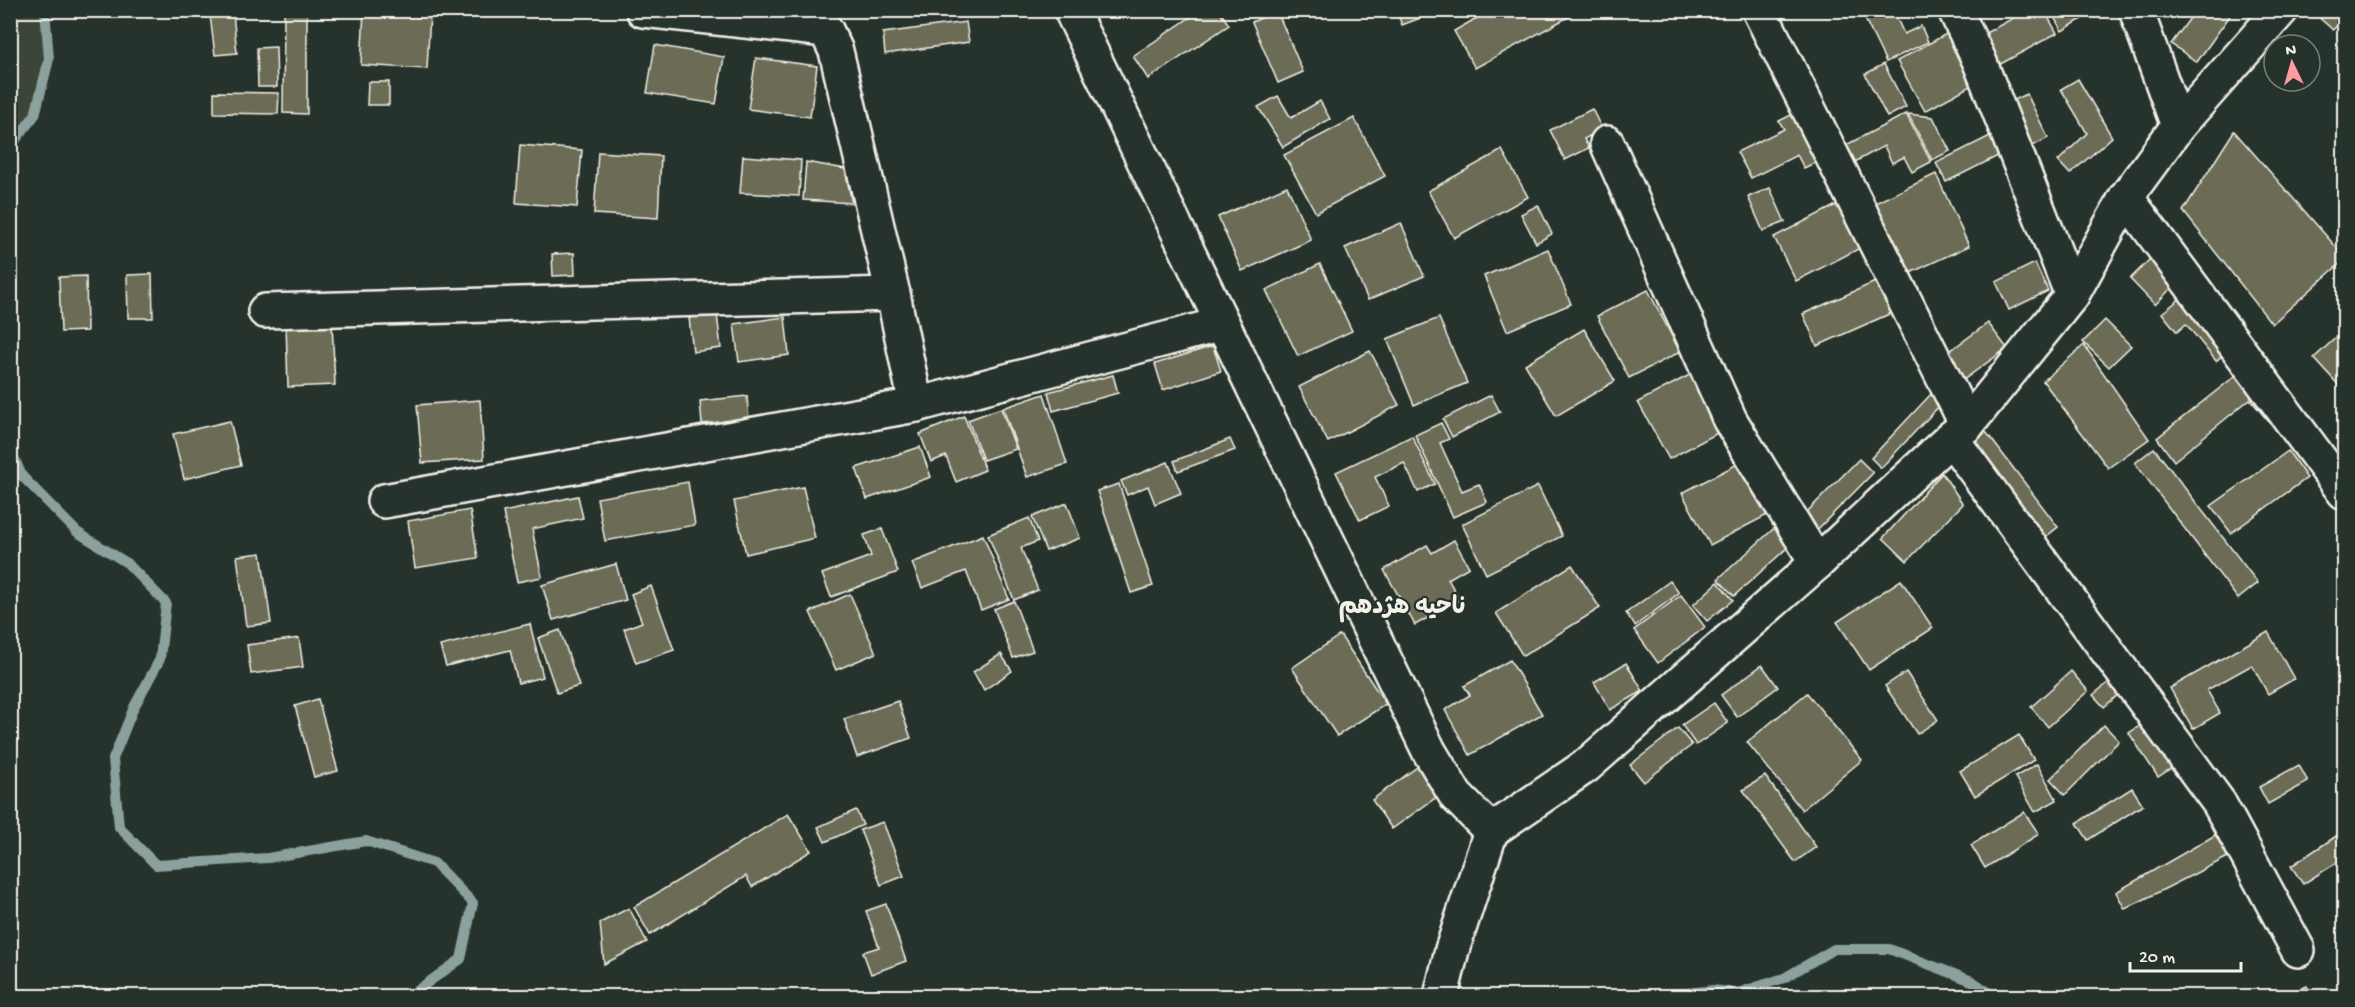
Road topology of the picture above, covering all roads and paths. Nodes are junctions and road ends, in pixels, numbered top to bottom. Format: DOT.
graph roads {
  1 [pos="643,10"];
  2 [pos="1071,10"];
  3 [pos="1759,10"];
  4 [pos="1955,10"];
  5 [pos="2136,10"];
  6 [pos="2281,10"];
  7 [pos="2178,126"];
  8 [pos="1606,143"];
  9 [pos="2126,197"];
  10 [pos="893,294"];
  11 [pos="2072,295"];
  12 [pos="266,311"];
  13 [pos="1222,324"];
  14 [pos="916,405"];
  15 [pos="1959,432"];
  16 [pos="2344,492"];
  17 [pos="384,501"];
  18 [pos="1817,563"];
  19 [pos="1491,831"];
  20 [pos="2298,950"];
  21 [pos="1441,996"];
  1 -- 10 [label="street"];
  2 -- 13 [label="street"];
  3 -- 15 [label="street"];
  4 -- 11 [label="street"];
  5 -- 7 [label="street"];
  6 -- 7 [label="street"];
  7 -- 9 [label="street"];
  8 -- 18 [label="street"];
  9 -- 11 [label="street"];
  9 -- 16 [label="street"];
  10 -- 12 [label="street"];
  10 -- 14 [label="street"];
  11 -- 15 [label="street"];
  13 -- 14 [label="street"];
  13 -- 19 [label="street"];
  14 -- 17 [label="street"];
  15 -- 18 [label="street"];
  15 -- 20 [label="street"];
  18 -- 19 [label="street"];
  19 -- 21 [label="street"];
}
